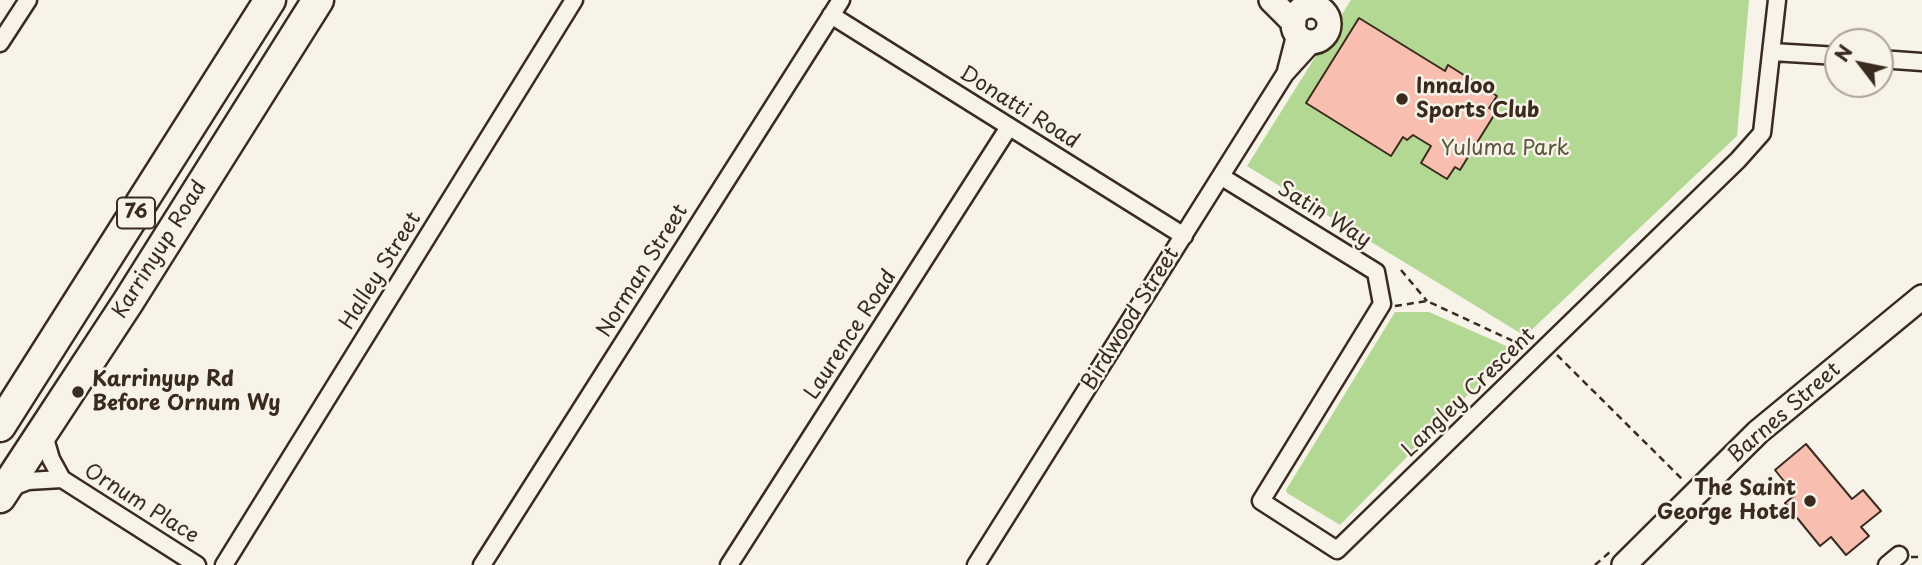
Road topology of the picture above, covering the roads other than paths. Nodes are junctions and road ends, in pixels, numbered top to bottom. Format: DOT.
graph roads {
  1 [pos="27,0"];
  2 [pos="270,0"];
  3 [pos="318,0"];
  4 [pos="574,0"];
  5 [pos="841,0"];
  6 [pos="1271,0"];
  7 [pos="1777,0"];
  8 [pos="1311,14"];
  9 [pos="831,15"];
  10 [pos="0,43"];
  11 [pos="1772,52"];
  12 [pos="1824,55"];
  13 [pos="1894,60"];
  14 [pos="1922,62"];
  15 [pos="1009,127"];
  16 [pos="1222,177"];
  17 [pos="1184,236"];
  18 [pos="93,280"];
  19 [pos="1922,298"];
  20 [pos="128,302"];
  21 [pos="1382,304"];
  22 [pos="1922,311"];
  23 [pos="0,426"];
  24 [pos="47,426"];
  25 [pos="62,479"];
  26 [pos="2,494"];
  27 [pos="1631,564"];
  28 [pos="197,565"];
  29 [pos="224,565"];
  30 [pos="482,565"];
  31 [pos="729,565"];
  32 [pos="976,565"];
  1 -- 10 [label="street"];
  2 -- 18 [label="highway, Karrinyup Road / 76"];
  3 -- 20 [label="highway, Karrinyup Road / 76"];
  4 -- 29 [label="street, Halley Street"];
  5 -- 9 [label="street, Norman Street"];
  6 -- 8 [label="main road"];
  7 -- 11 [label="street, Langley Crescent"];
  8 -- 16 [label="street, Birdwood Street"];
  9 -- 15 [label="street, Donatti Road"];
  9 -- 30 [label="street, Norman Street"];
  11 -- 12 [label="street"];
  11 -- 21 [label="street, Langley Crescent"];
  13 -- 14 [label="street"];
  15 -- 17 [label="street, Donatti Road"];
  15 -- 31 [label="street, Laurence Road"];
  16 -- 17 [label="street, Birdwood Street"];
  16 -- 21 [label="street, Satin Way"];
  17 -- 32 [label="street, Birdwood Street"];
  18 -- 20 [label="highway"];
  18 -- 23 [label="highway, Karrinyup Road / 76"];
  19 -- 27 [label="main road, Barnes Street"];
  20 -- 24 [label="highway, Karrinyup Road / 76"];
  22 -- 27 [label="main road, Barnes Street"];
  24 -- 25 [label="street, Ornum Place"];
  24 -- 26 [label="highway, Karrinyup Road / 76"];
  25 -- 26 [label="street, Ornum Place"];
  25 -- 28 [label="street, Ornum Place"];
}
